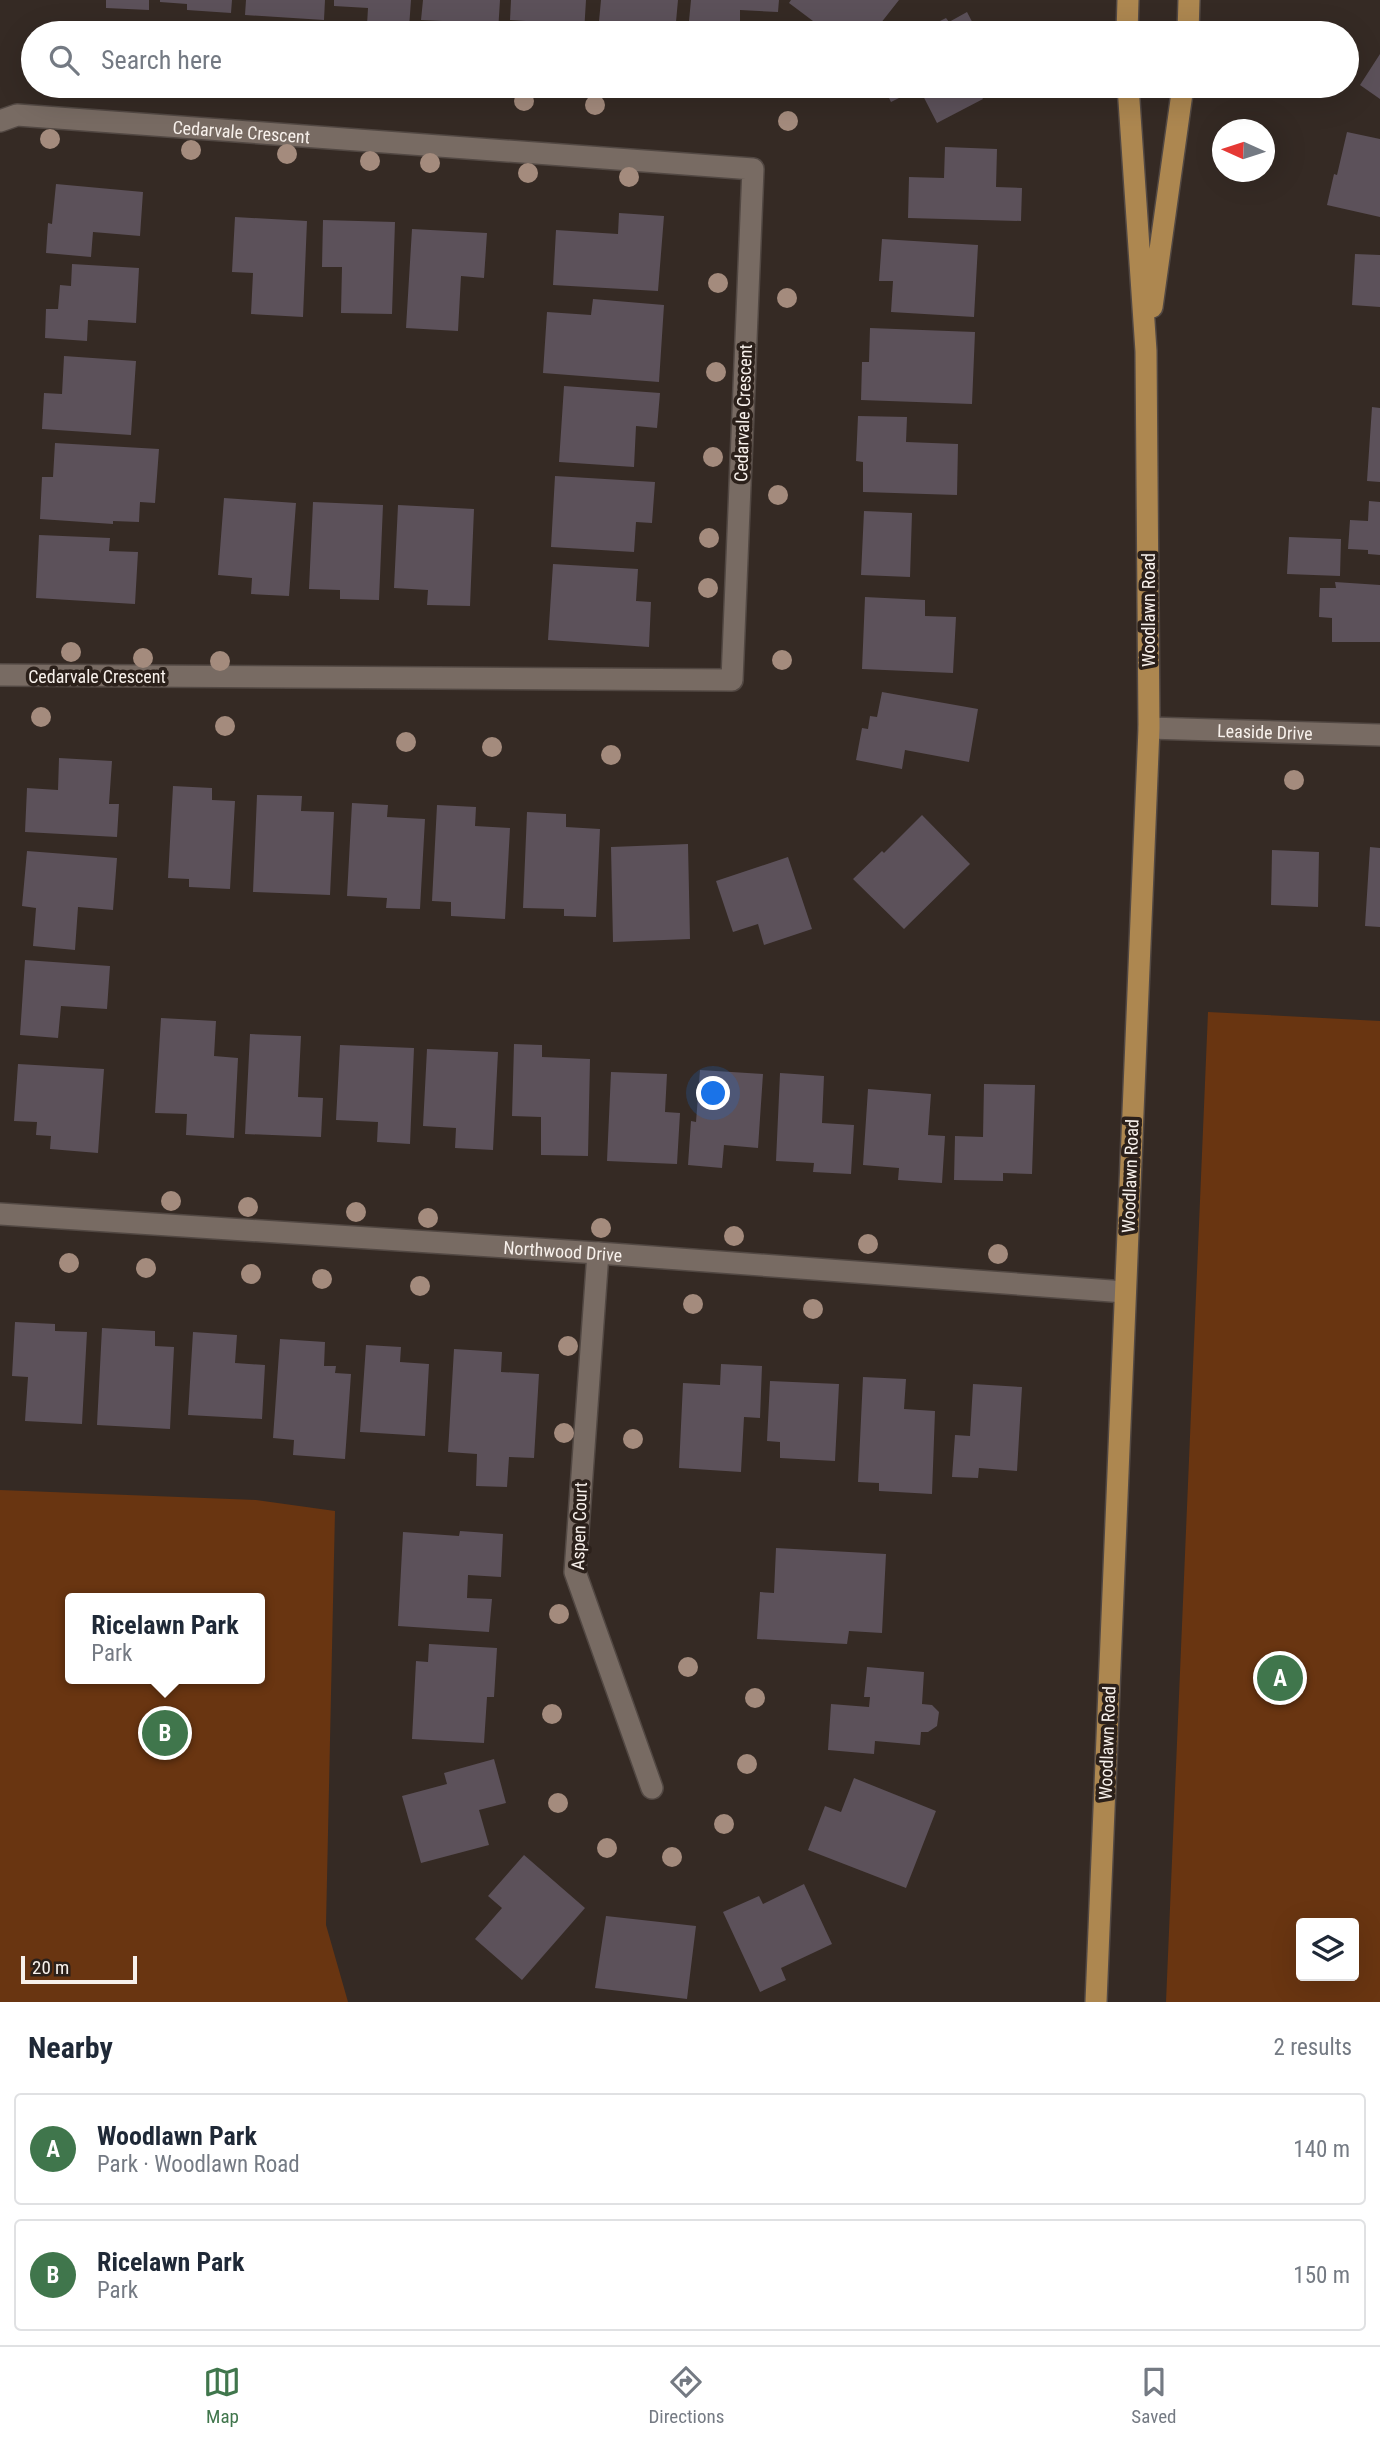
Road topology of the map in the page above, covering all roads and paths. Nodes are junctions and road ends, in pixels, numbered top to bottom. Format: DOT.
graph roads {
  1 [pos="1128,0"];
  2 [pos="1189,0"];
  3 [pos="1127,21"];
  4 [pos="1188,21"];
  5 [pos="1129,98"];
  6 [pos="1181,98"];
  7 [pos="0,121"];
  8 [pos="1146,351"];
  9 [pos="0,675"];
  10 [pos="1149,728"];
  11 [pos="1380,735"];
  12 [pos="0,1214"];
  13 [pos="598,1253"];
  14 [pos="1125,1292"];
  15 [pos="652,1788"];
  16 [pos="1096,2002"];
  1 -- 3 [label="main road"];
  2 -- 4 [label="main road"];
  5 -- 8 [label="main road, Woodlawn Road"];
  6 -- 8 [label="main road, Woodlawn Road"];
  7 -- 9 [label="street, Cedarvale Crescent"];
  8 -- 10 [label="main road, Woodlawn Road"];
  10 -- 11 [label="street, Leaside Drive"];
  10 -- 14 [label="main road, Woodlawn Road"];
  12 -- 13 [label="street, Northwood Drive"];
  13 -- 14 [label="street, Northwood Drive"];
  13 -- 15 [label="street, Aspen Court"];
  14 -- 16 [label="main road, Woodlawn Road"];
}
